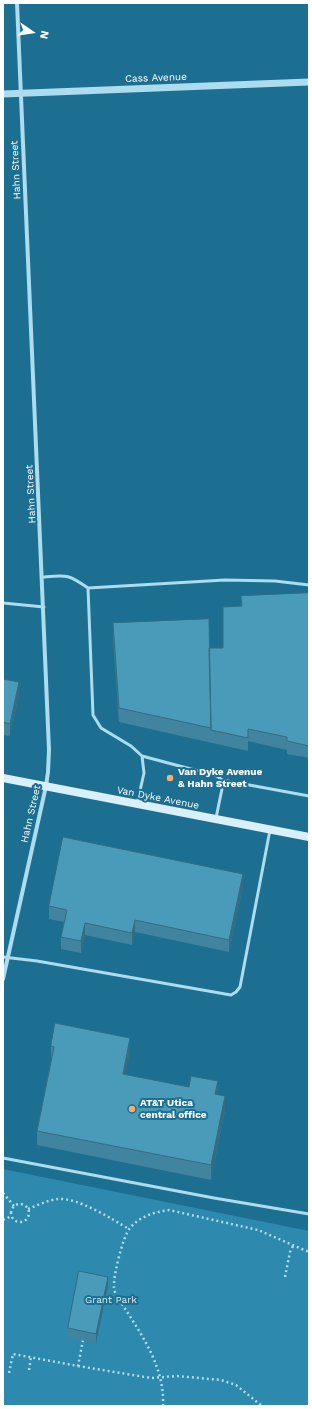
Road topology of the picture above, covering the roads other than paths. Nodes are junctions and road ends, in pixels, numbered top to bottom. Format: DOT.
graph roads {
  1 [pos="16,3"];
  2 [pos="309,82"];
  3 [pos="3,94"];
  4 [pos="21,94"];
  5 [pos="43,577"];
  6 [pos="309,585"];
  7 [pos="88,588"];
  8 [pos="3,603"];
  9 [pos="44,607"];
  10 [pos="142,756"];
  11 [pos="3,778"];
  12 [pos="222,780"];
  13 [pos="46,786"];
  14 [pos="309,796"];
  15 [pos="137,804"];
  16 [pos="216,819"];
  17 [pos="270,830"];
  18 [pos="309,837"];
  19 [pos="5,957"];
  20 [pos="3,979"];
  21 [pos="3,1158"];
  22 [pos="309,1214"];
  1 -- 4 [label="street, Hahn Street"];
  2 -- 4 [label="street, Cass Avenue"];
  3 -- 4 [label="street, Cass Avenue"];
  4 -- 5 [label="street, Hahn Street"];
  5 -- 7 [label="lane"];
  5 -- 9 [label="street, Hahn Street"];
  6 -- 7 [label="lane"];
  7 -- 10 [label="lane"];
  8 -- 9 [label="lane"];
  9 -- 13 [label="street, Hahn Street"];
  10 -- 12 [label="lane"];
  10 -- 15 [label="lane"];
  11 -- 13 [label="main road, Van Dyke Avenue"];
  12 -- 14 [label="lane"];
  12 -- 16 [label="lane"];
  13 -- 15 [label="main road, Van Dyke Avenue"];
  13 -- 19 [label="street, Hahn Street"];
  15 -- 16 [label="main road, Van Dyke Avenue"];
  16 -- 17 [label="main road, Van Dyke Avenue"];
  17 -- 18 [label="main road, Van Dyke Avenue"];
  17 -- 19 [label="lane"];
  19 -- 20 [label="street, Hahn Street"];
  21 -- 22 [label="lane"];
}
